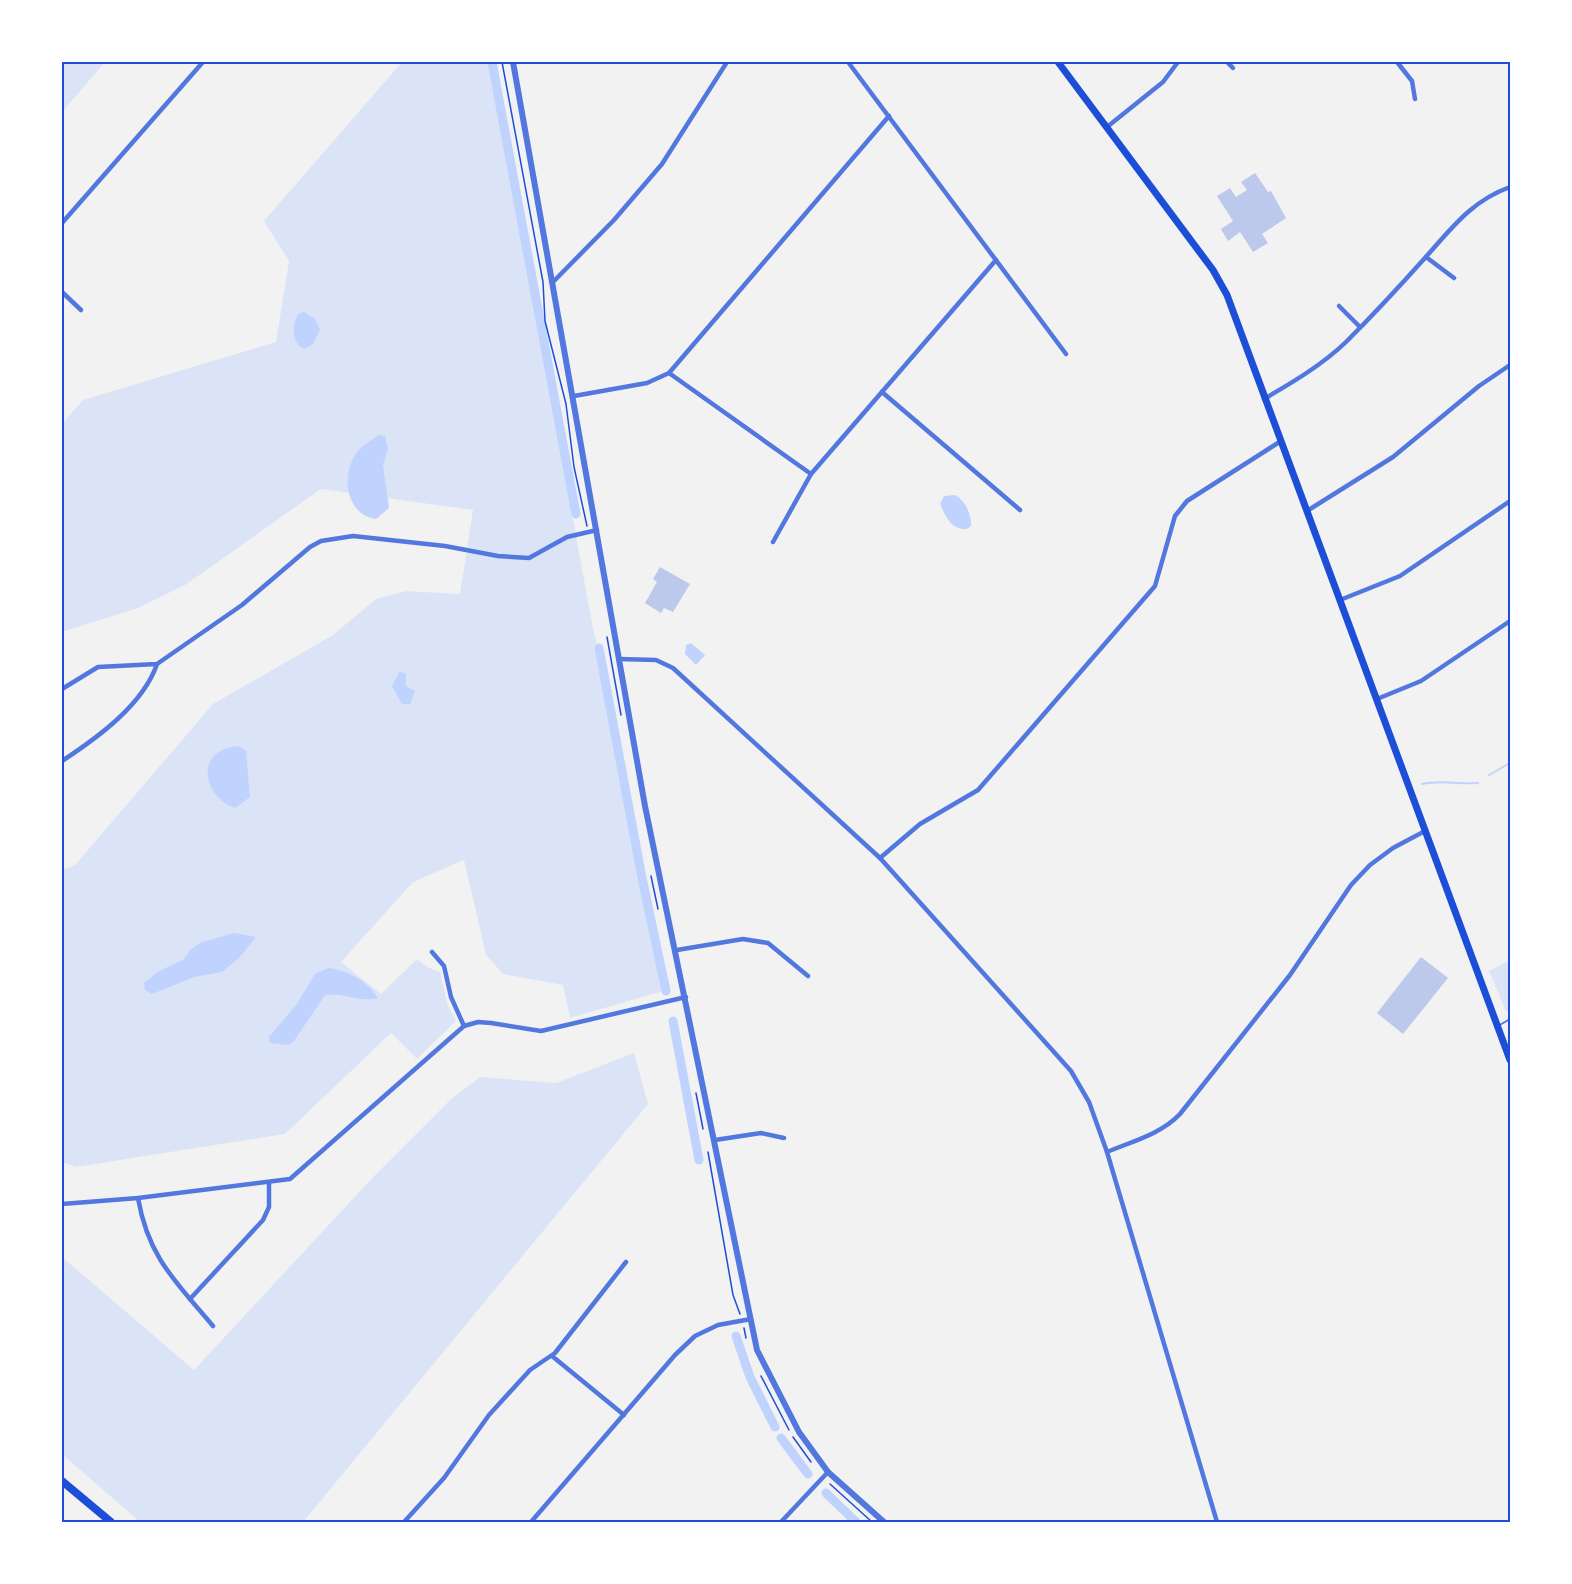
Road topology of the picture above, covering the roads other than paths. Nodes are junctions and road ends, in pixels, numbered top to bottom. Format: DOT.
graph roads {
  1 [pos="203,62"];
  2 [pos="513,62"];
  3 [pos="727,62"];
  4 [pos="848,62"];
  5 [pos="1058,62"];
  6 [pos="1178,62"];
  7 [pos="1227,62"];
  8 [pos="1397,62"];
  9 [pos="1233,69"];
  10 [pos="1415,99"];
  11 [pos="889,116"];
  12 [pos="1107,127"];
  13 [pos="1510,187"];
  14 [pos="62,223"];
  15 [pos="1426,257"];
  16 [pos="996,260"];
  17 [pos="1454,278"];
  18 [pos="553,282"];
  19 [pos="62,292"];
  20 [pos="1339,306"];
  21 [pos="81,310"];
  22 [pos="1360,327"];
  23 [pos="1066,354"];
  24 [pos="1510,365"];
  25 [pos="669,374"];
  26 [pos="882,392"];
  27 [pos="574,396"];
  28 [pos="1264,399"];
  29 [pos="1281,441"];
  30 [pos="811,474"];
  31 [pos="1510,501"];
  32 [pos="1020,510"];
  33 [pos="1307,511"];
  34 [pos="597,530"];
  35 [pos="773,542"];
  36 [pos="1340,600"];
  37 [pos="1510,621"];
  38 [pos="620,659"];
  39 [pos="157,664"];
  40 [pos="62,689"];
  41 [pos="1377,699"];
  42 [pos="62,761"];
  43 [pos="1425,831"];
  44 [pos="880,858"];
  45 [pos="676,950"];
  46 [pos="432,952"];
  47 [pos="808,976"];
  48 [pos="686,997"];
  49 [pos="1510,1019"];
  50 [pos="464,1026"];
  51 [pos="1498,1026"];
  52 [pos="1510,1060"];
  53 [pos="784,1138"];
  54 [pos="715,1140"];
  55 [pos="1107,1152"];
  56 [pos="269,1183"];
  57 [pos="138,1198"];
  58 [pos="62,1204"];
  59 [pos="626,1262"];
  60 [pos="190,1299"];
  61 [pos="751,1318"];
  62 [pos="213,1326"];
  63 [pos="552,1356"];
  64 [pos="624,1415"];
  65 [pos="828,1472"];
  66 [pos="62,1481"];
  67 [pos="111,1522"];
  68 [pos="404,1522"];
  69 [pos="531,1522"];
  70 [pos="781,1522"];
  71 [pos="884,1522"];
  72 [pos="1217,1522"];
  1 -- 14 [label="street"];
  2 -- 18 [label="street"];
  3 -- 18 [label="street"];
  4 -- 11 [label="street"];
  5 -- 12 [label="main road"];
  6 -- 12 [label="street"];
  7 -- 9 [label="street"];
  8 -- 10 [label="street"];
  11 -- 16 [label="street"];
  11 -- 25 [label="street"];
  12 -- 28 [label="main road"];
  13 -- 15 [label="street"];
  15 -- 17 [label="street"];
  15 -- 22 [label="street"];
  16 -- 23 [label="street"];
  16 -- 26 [label="street"];
  18 -- 27 [label="street"];
  19 -- 21 [label="street"];
  20 -- 22 [label="street"];
  22 -- 28 [label="street"];
  24 -- 33 [label="street"];
  25 -- 27 [label="street"];
  25 -- 30 [label="street"];
  26 -- 30 [label="street"];
  26 -- 32 [label="street"];
  27 -- 34 [label="street"];
  28 -- 29 [label="main road"];
  29 -- 33 [label="main road"];
  29 -- 44 [label="street"];
  30 -- 35 [label="street"];
  31 -- 36 [label="street"];
  33 -- 36 [label="main road"];
  34 -- 38 [label="street"];
  34 -- 39 [label="street"];
  36 -- 41 [label="main road"];
  37 -- 41 [label="street"];
  38 -- 44 [label="street"];
  38 -- 45 [label="street"];
  39 -- 40 [label="street"];
  39 -- 42 [label="street"];
  41 -- 43 [label="main road"];
  43 -- 51 [label="main road"];
  43 -- 55 [label="street"];
  44 -- 55 [label="street"];
  45 -- 47 [label="street"];
  45 -- 48 [label="street"];
  46 -- 50 [label="street"];
  48 -- 50 [label="street"];
  48 -- 54 [label="street"];
  49 -- 51 [label="lane"];
  50 -- 56 [label="street"];
  51 -- 52 [label="main road"];
  53 -- 54 [label="street"];
  54 -- 61 [label="street"];
  55 -- 72 [label="street"];
  56 -- 57 [label="street"];
  56 -- 60 [label="street"];
  57 -- 58 [label="street"];
  57 -- 60 [label="street"];
  59 -- 63 [label="street"];
  60 -- 62 [label="street"];
  61 -- 64 [label="street"];
  61 -- 65 [label="street"];
  63 -- 64 [label="street"];
  63 -- 68 [label="street"];
  64 -- 69 [label="street"];
  65 -- 70 [label="street"];
  65 -- 71 [label="street"];
  66 -- 67 [label="main road"];
}
